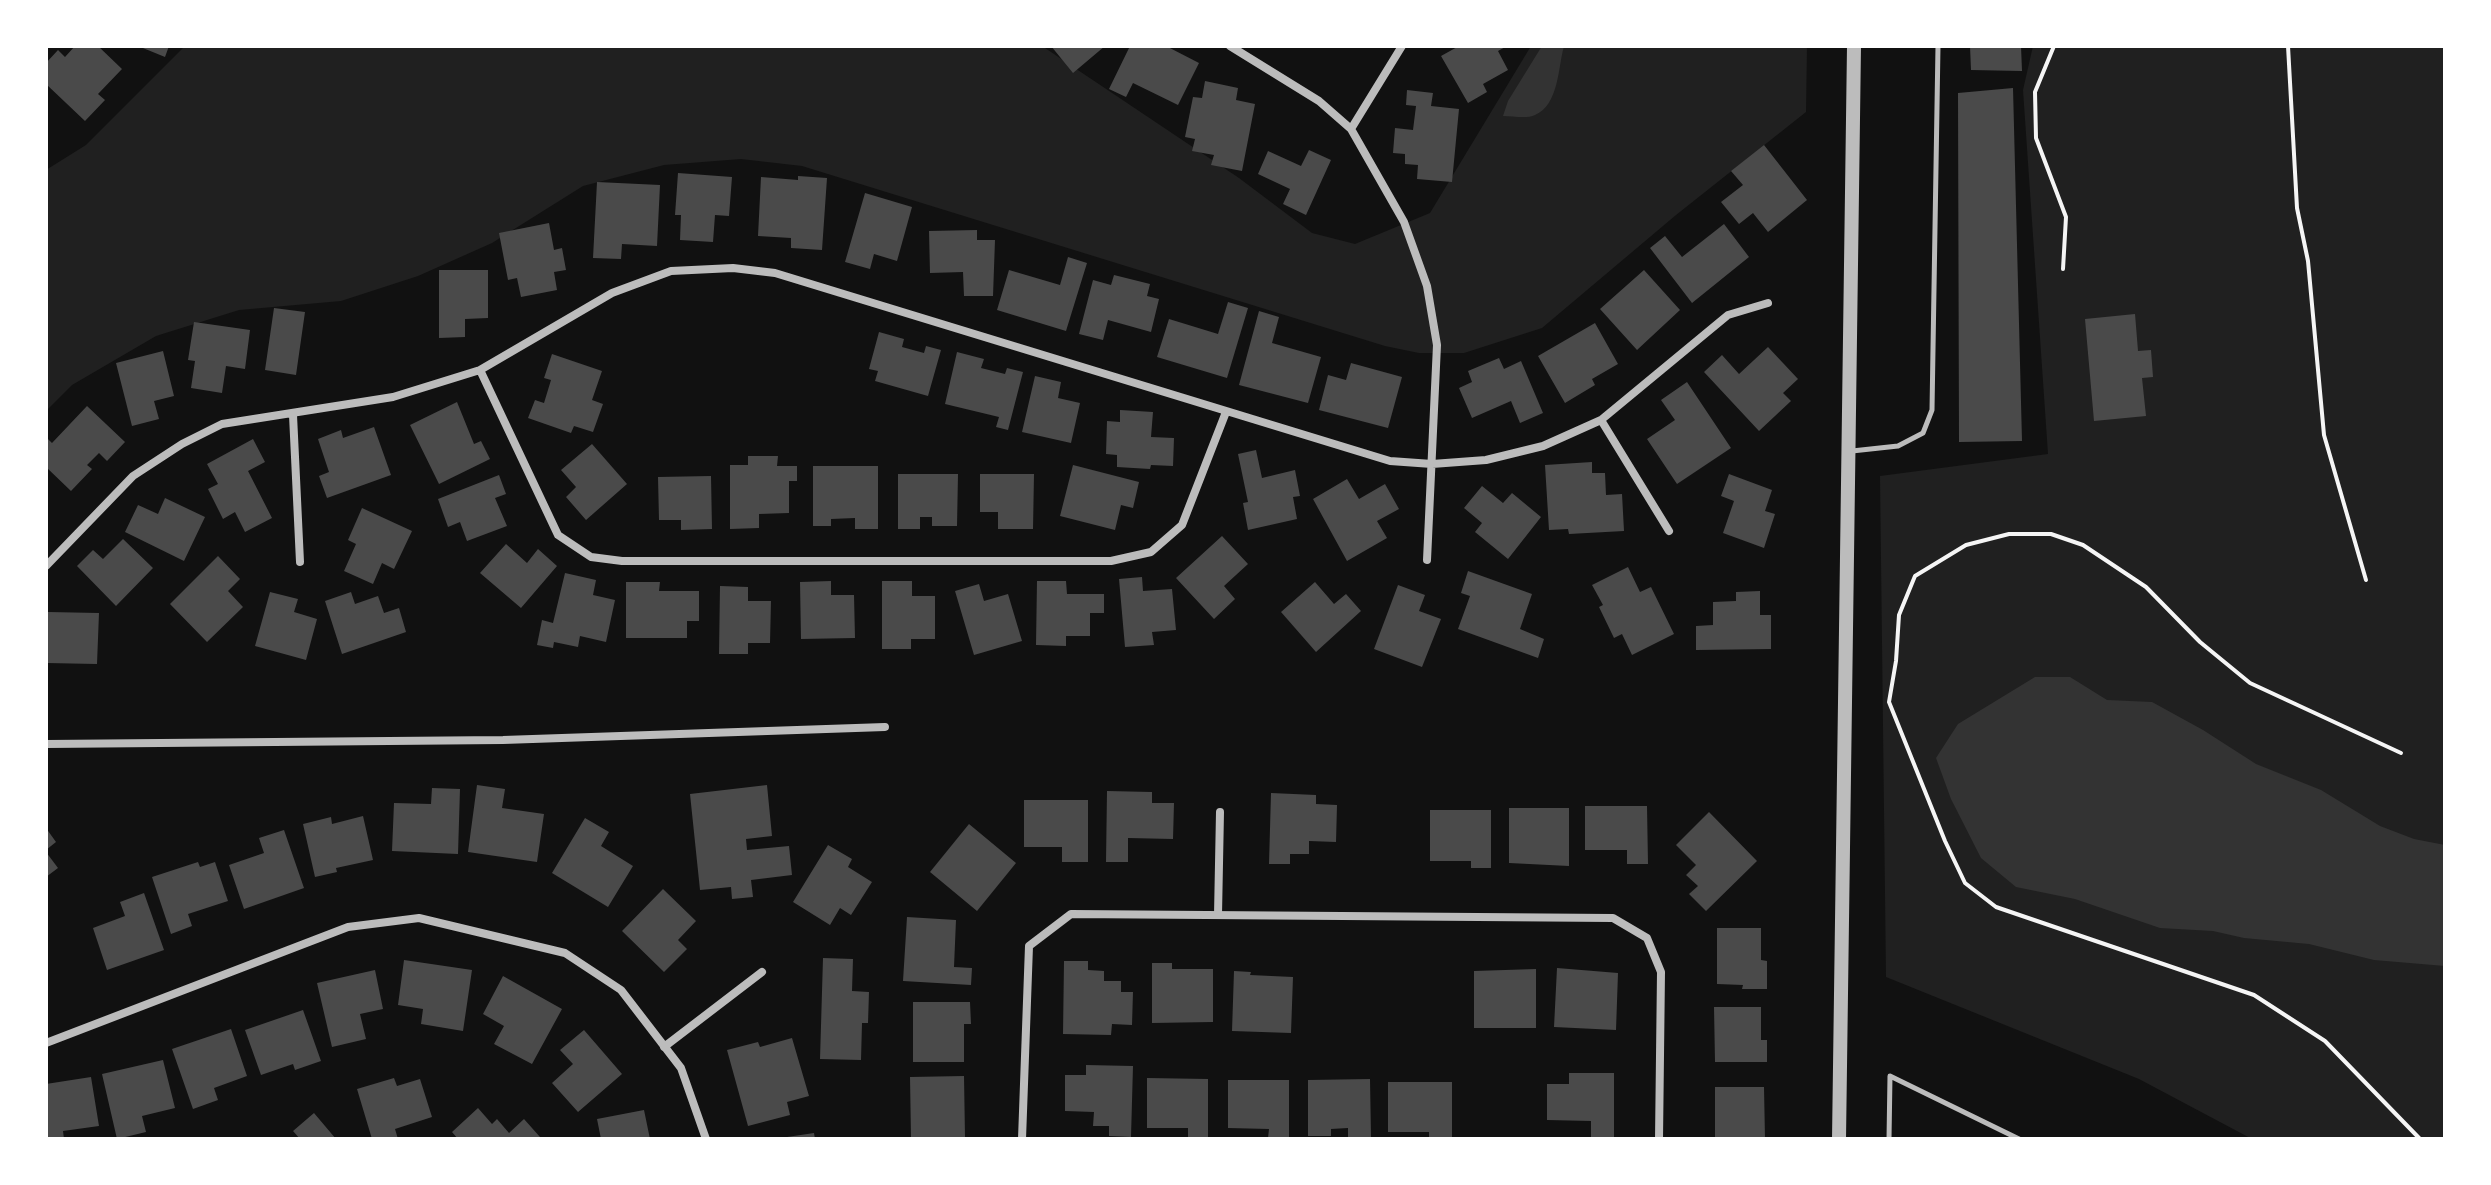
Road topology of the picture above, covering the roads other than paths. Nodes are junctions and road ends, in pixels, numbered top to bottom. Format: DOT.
graph roads {
  1 [pos="1230,46"];
  2 [pos="1402,46"];
  3 [pos="1854,46"];
  4 [pos="1938,46"];
  5 [pos="1351,129"];
  6 [pos="1768,303"];
  7 [pos="480,370"];
  8 [pos="1226,412"];
  9 [pos="293,415"];
  10 [pos="1601,420"];
  11 [pos="1850,451"];
  12 [pos="1432,464"];
  13 [pos="1669,531"];
  14 [pos="1427,560"];
  15 [pos="300,562"];
  16 [pos="46,566"];
  17 [pos="885,727"];
  18 [pos="46,744"];
  19 [pos="1220,812"];
  20 [pos="1218,915"];
  21 [pos="762,972"];
  22 [pos="46,1043"];
  23 [pos="664,1047"];
  24 [pos="706,1139"];
  25 [pos="1022,1139"];
  26 [pos="1659,1139"];
  27 [pos="1839,1139"];
  28 [pos="1889,1139"];
  29 [pos="2019,1139"];
  1 -- 5 [label="street"];
  2 -- 5 [label="street"];
  3 -- 11 [label="street"];
  4 -- 11 [label="lane"];
  5 -- 12 [label="street"];
  6 -- 10 [label="street"];
  7 -- 8 [label="street"];
  7 -- 8 [label="street"];
  7 -- 9 [label="street"];
  8 -- 12 [label="street"];
  9 -- 15 [label="street"];
  9 -- 16 [label="street"];
  10 -- 12 [label="street"];
  10 -- 13 [label="street"];
  11 -- 27 [label="street"];
  12 -- 14 [label="street"];
  17 -- 18 [label="street"];
  19 -- 20 [label="street"];
  20 -- 25 [label="street"];
  20 -- 26 [label="street"];
  21 -- 23 [label="street"];
  22 -- 23 [label="street"];
  23 -- 24 [label="street"];
  28 -- 29 [label="lane"];
}
